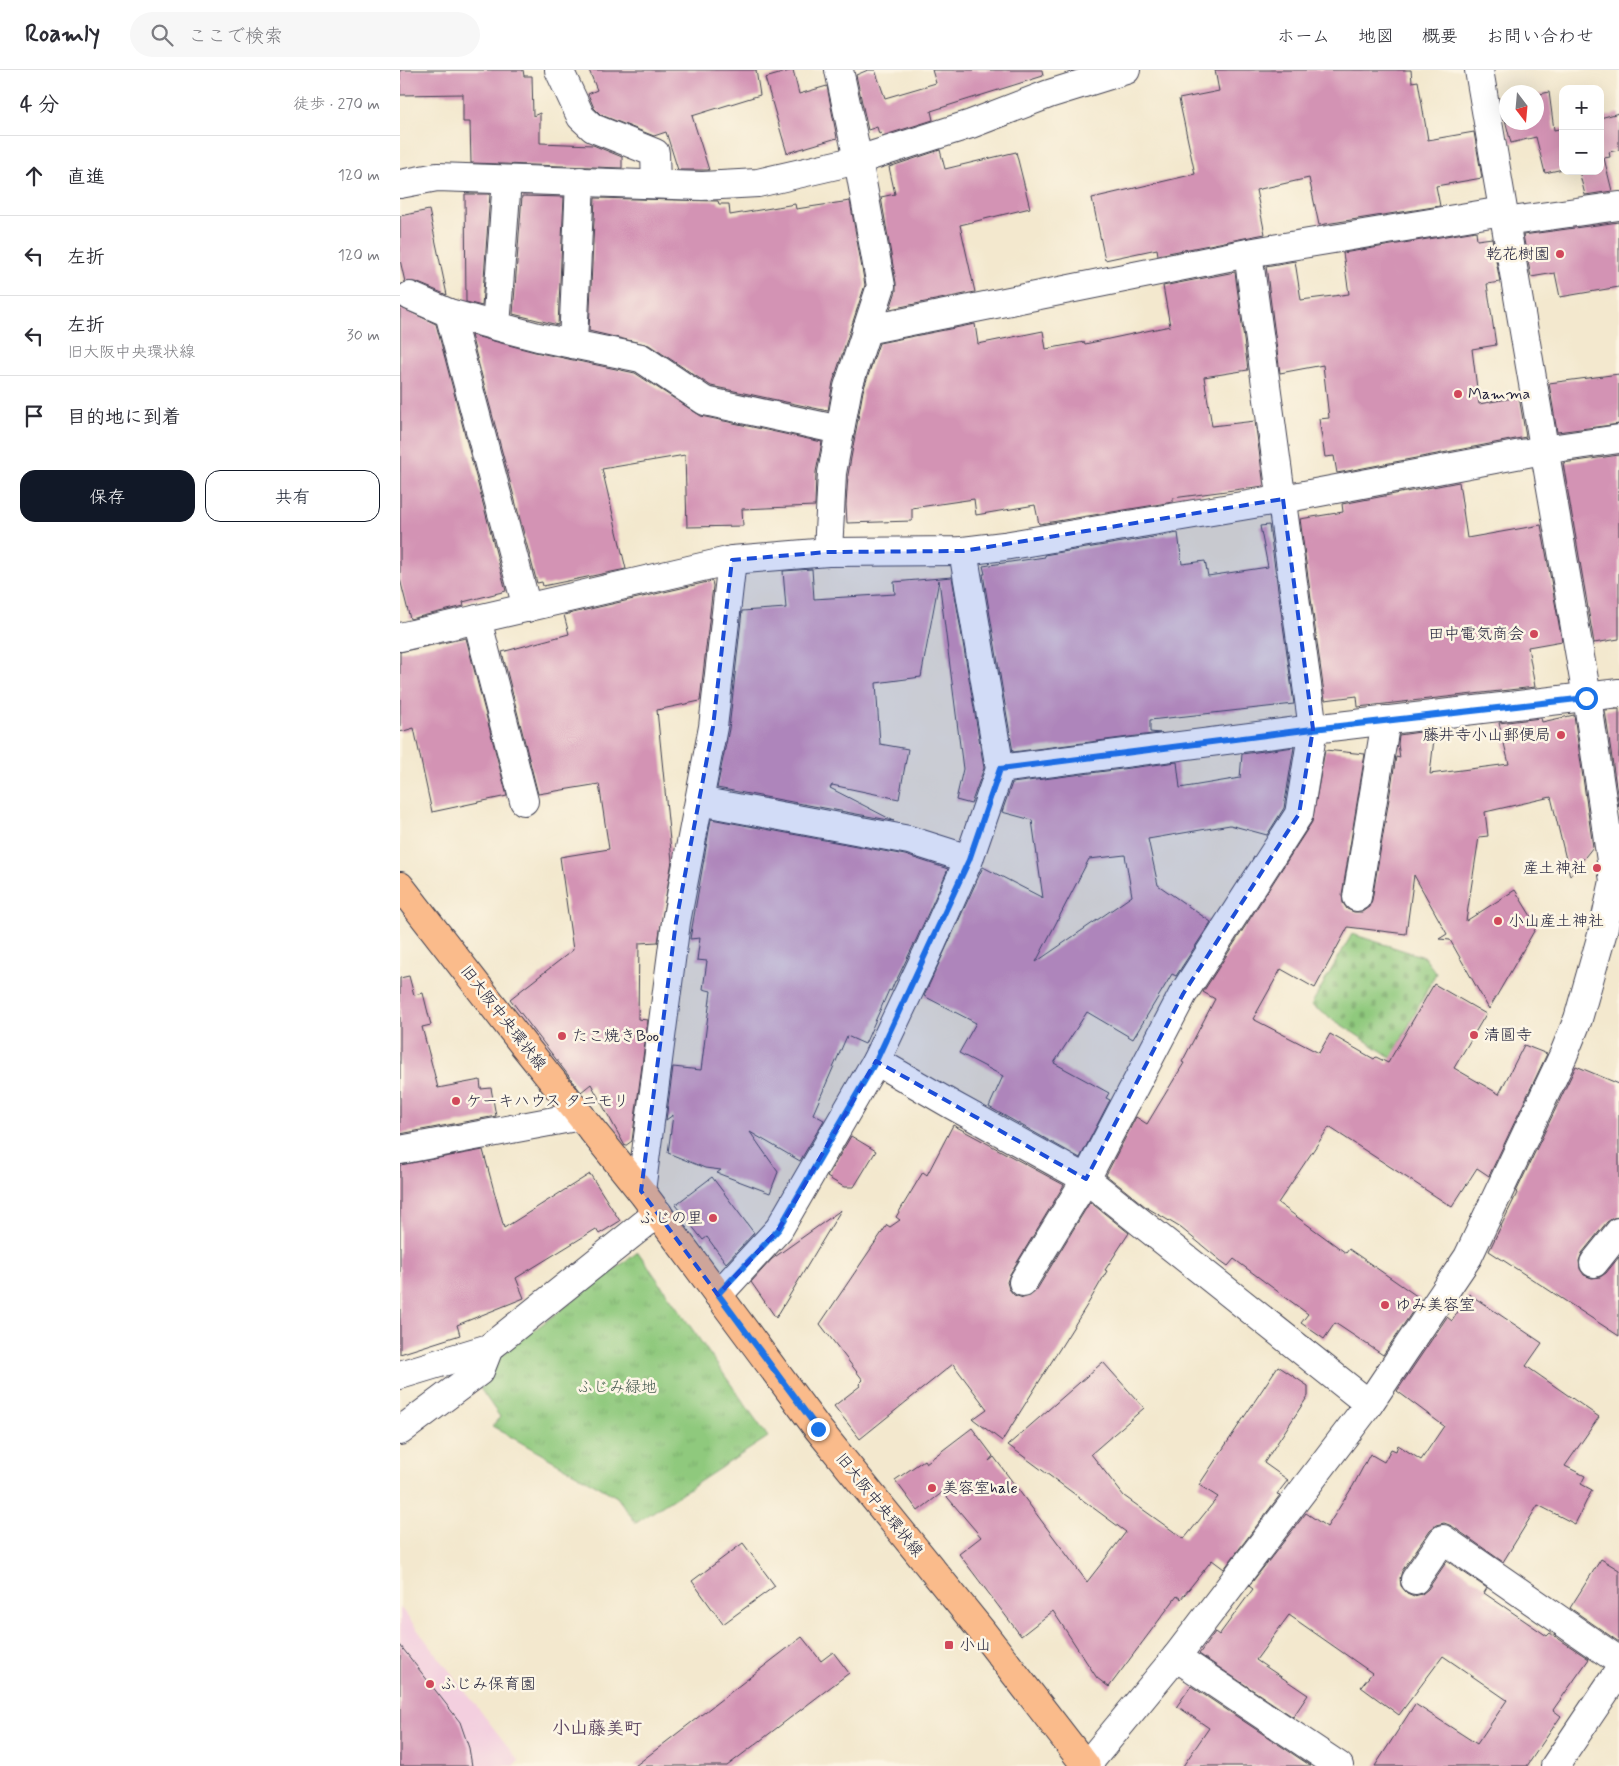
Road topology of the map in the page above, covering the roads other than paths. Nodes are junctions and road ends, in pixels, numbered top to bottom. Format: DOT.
graph roads {
  1 [pos="559,70"];
  2 [pos="839,70"];
  3 [pos="1126,70"];
  4 [pos="1479,70"];
  5 [pos="858,160"];
  6 [pos="507,180"];
  7 [pos="580,181"];
  8 [pos="400,184"];
  9 [pos="656,184"];
  10 [pos="1619,206"];
  11 [pos="1504,216"];
  12 [pos="1248,253"];
  13 [pos="410,296"];
  14 [pos="449,313"];
  15 [pos="496,326"];
  16 [pos="866,330"];
  17 [pos="573,344"];
  18 [pos="840,430"];
  19 [pos="1619,438"];
  20 [pos="1543,450"];
  21 [pos="1282,499"];
  22 [pos="963,551"];
  23 [pos="828,552"];
  24 [pos="732,560"];
  25 [pos="527,608"];
  26 [pos="477,619"];
  27 [pos="401,633"];
  28 [pos="1619,693"];
  29 [pos="1586,698"];
  30 [pos="1386,720"];
  31 [pos="1313,729"];
  32 [pos="1000,769"];
  33 [pos="524,801"];
  34 [pos="699,801"];
  35 [pos="969,860"];
  36 [pos="400,886"];
  37 [pos="1357,897"];
  38 [pos="1611,931"];
  39 [pos="876,1061"];
  40 [pos="581,1116"];
  41 [pos="400,1150"];
  42 [pos="1086,1179"];
  43 [pos="641,1190"];
  44 [pos="658,1213"];
  45 [pos="1619,1232"];
  46 [pos="1594,1263"];
  47 [pos="1023,1282"];
  48 [pos="718,1294"];
  49 [pos="490,1348"];
  50 [pos="400,1375"];
  51 [pos="1369,1404"];
  52 [pos="400,1431"];
  53 [pos="1415,1580"];
  54 [pos="1176,1657"];
  55 [pos="1619,1661"];
  56 [pos="1619,1671"];
  57 [pos="1086,1766"];
  58 [pos="1339,1766"];
  59 [pos="1555,1766"];
  1 -- 9 [label="street"];
  2 -- 5 [label="street"];
  3 -- 5 [label="street"];
  4 -- 11 [label="street"];
  5 -- 9 [label="street"];
  5 -- 16 [label="street"];
  6 -- 7 [label="street"];
  6 -- 8 [label="street"];
  6 -- 15 [label="street"];
  7 -- 9 [label="street"];
  7 -- 17 [label="street"];
  10 -- 11 [label="street"];
  11 -- 12 [label="street"];
  11 -- 20 [label="street"];
  12 -- 16 [label="street"];
  12 -- 21 [label="street"];
  13 -- 14 [label="street"];
  14 -- 15 [label="street"];
  14 -- 25 [label="street"];
  15 -- 17 [label="street"];
  16 -- 18 [label="street"];
  17 -- 18 [label="street"];
  18 -- 23 [label="street"];
  19 -- 20 [label="street"];
  20 -- 21 [label="street"];
  20 -- 29 [label="street"];
  21 -- 22 [label="street"];
  21 -- 31 [label="street"];
  22 -- 23 [label="street"];
  22 -- 32 [label="street"];
  23 -- 24 [label="street"];
  24 -- 25 [label="street"];
  24 -- 34 [label="street"];
  25 -- 26 [label="street"];
  26 -- 27 [label="street"];
  26 -- 33 [label="street"];
  28 -- 29 [label="street"];
  29 -- 30 [label="street"];
  29 -- 38 [label="street"];
  30 -- 31 [label="street"];
  30 -- 37 [label="street"];
  31 -- 32 [label="street"];
  31 -- 42 [label="street"];
  32 -- 35 [label="street"];
  34 -- 35 [label="street"];
  34 -- 43 [label="street"];
  35 -- 39 [label="street"];
  36 -- 40 [label="main road, 旧大阪中央環状線"];
  38 -- 51 [label="street"];
  39 -- 42 [label="street"];
  39 -- 48 [label="street"];
  40 -- 41 [label="street"];
  40 -- 43 [label="main road, 旧大阪中央環状線"];
  42 -- 47 [label="street"];
  42 -- 51 [label="street"];
  43 -- 44 [label="main road, 旧大阪中央環状線"];
  44 -- 48 [label="main road, 旧大阪中央環状線"];
  44 -- 49 [label="street"];
  45 -- 46 [label="street"];
  48 -- 57 [label="main road, 旧大阪中央環状線"];
  49 -- 50 [label="street"];
  49 -- 52 [label="street"];
  51 -- 54 [label="street"];
  53 -- 55 [label="street"];
  54 -- 57 [label="street"];
  54 -- 58 [label="street"];
  56 -- 59 [label="street"];
}
